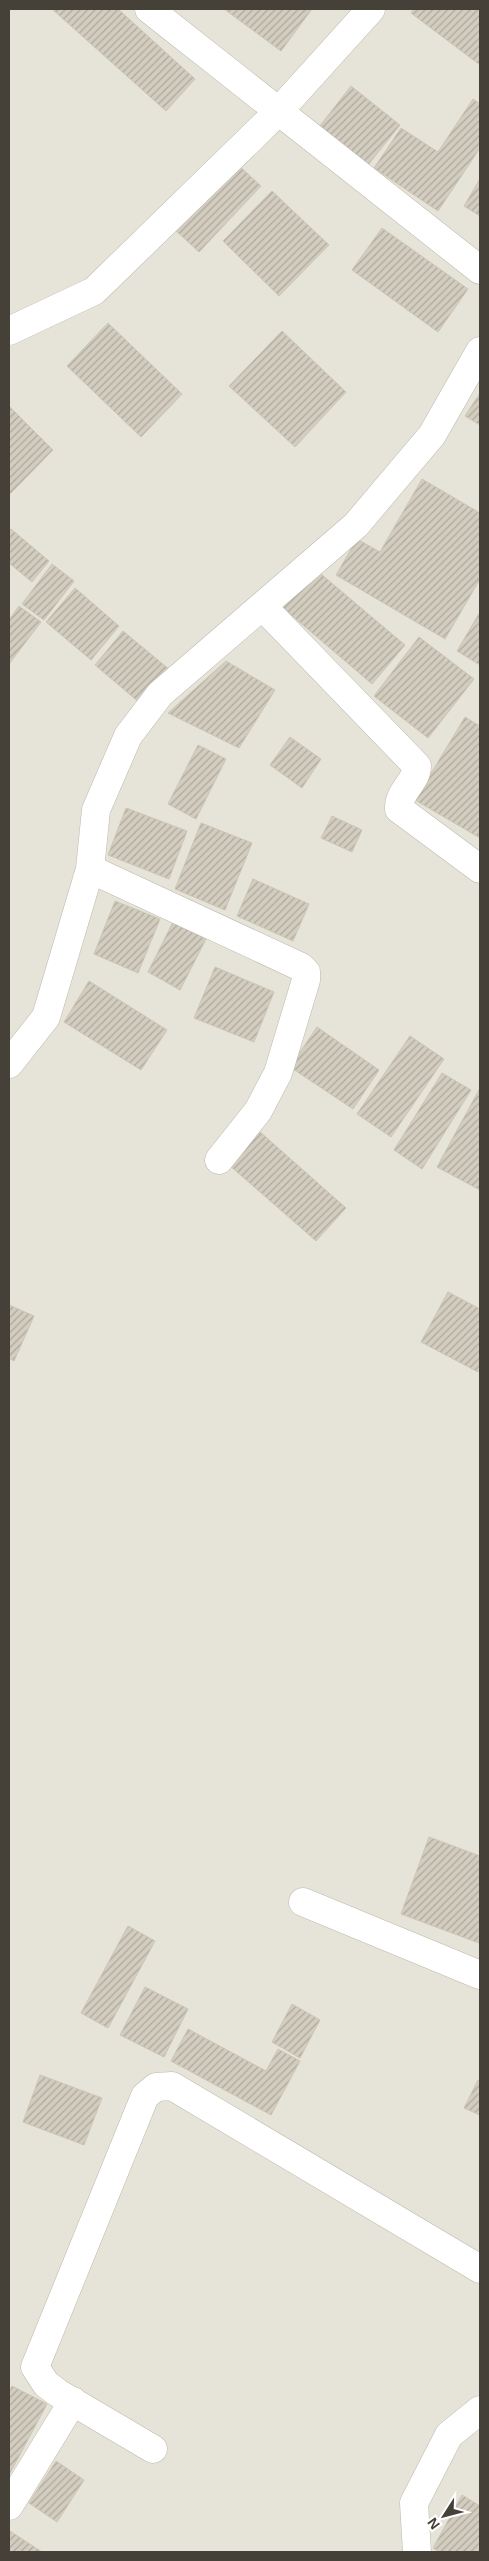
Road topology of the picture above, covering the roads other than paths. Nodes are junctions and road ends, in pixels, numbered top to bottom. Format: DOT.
graph roads {
  1 [pos="149,9"];
  2 [pos="371,9"];
  3 [pos="278,112"];
  4 [pos="480,270"];
  5 [pos="9,331"];
  6 [pos="480,351"];
  7 [pos="263,607"];
  8 [pos="90,869"];
  9 [pos="480,869"];
  10 [pos="9,1064"];
  11 [pos="219,1160"];
  12 [pos="302,1902"];
  13 [pos="480,1975"];
  14 [pos="480,2269"];
  15 [pos="73,2401"];
  16 [pos="480,2410"];
  17 [pos="153,2449"];
  18 [pos="9,2506"];
  19 [pos="417,2552"];
  1 -- 3 [label="street"];
  2 -- 3 [label="street"];
  3 -- 4 [label="street"];
  3 -- 5 [label="street"];
  6 -- 7 [label="street"];
  7 -- 8 [label="street"];
  7 -- 9 [label="street"];
  8 -- 10 [label="street"];
  8 -- 11 [label="street"];
  12 -- 13 [label="street"];
  14 -- 15 [label="street"];
  15 -- 17 [label="street"];
  15 -- 18 [label="street"];
  16 -- 19 [label="street"];
}
